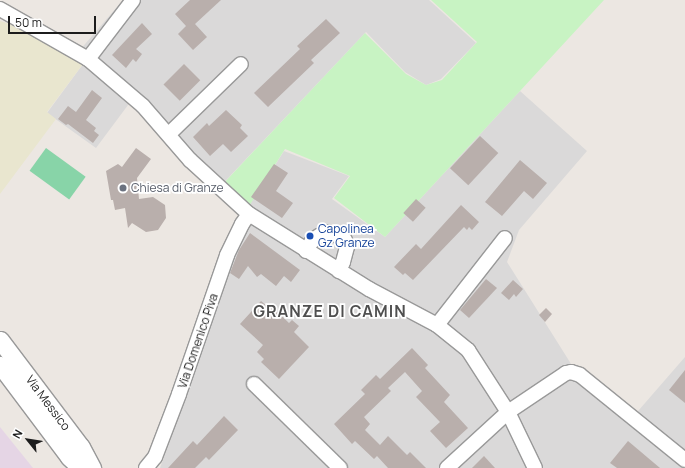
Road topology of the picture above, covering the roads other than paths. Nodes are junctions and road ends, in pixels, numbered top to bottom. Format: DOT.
graph roads {
  1 [pos="133,0"];
  2 [pos="0,9"];
  3 [pos="88,60"];
  4 [pos="242,64"];
  5 [pos="169,134"];
  6 [pos="249,214"];
  7 [pos="505,238"];
  8 [pos="306,251"];
  9 [pos="339,271"];
  10 [pos="437,325"];
  11 [pos="0,340"];
  12 [pos="0,365"];
  13 [pos="254,384"];
  14 [pos="508,412"];
  15 [pos="685,460"];
  16 [pos="81,468"];
  17 [pos="92,468"];
  18 [pos="146,468"];
  19 [pos="340,468"];
  20 [pos="447,468"];
  21 [pos="535,468"];
  1 -- 3 [label="street"];
  2 -- 3 [label="street"];
  3 -- 5 [label="street"];
  4 -- 5 [label="street"];
  5 -- 6 [label="street"];
  6 -- 8 [label="street"];
  6 -- 18 [label="street, Via Domenico Piva"];
  7 -- 10 [label="street"];
  8 -- 9 [label="street"];
  8 -- 9 [label="street"];
  9 -- 10 [label="street"];
  10 -- 14 [label="street"];
  11 -- 17 [label="street, Via Messico"];
  12 -- 16 [label="street, Via Messico"];
  13 -- 19 [label="street"];
  14 -- 15 [label="street"];
  14 -- 20 [label="street"];
  14 -- 21 [label="street"];
}
